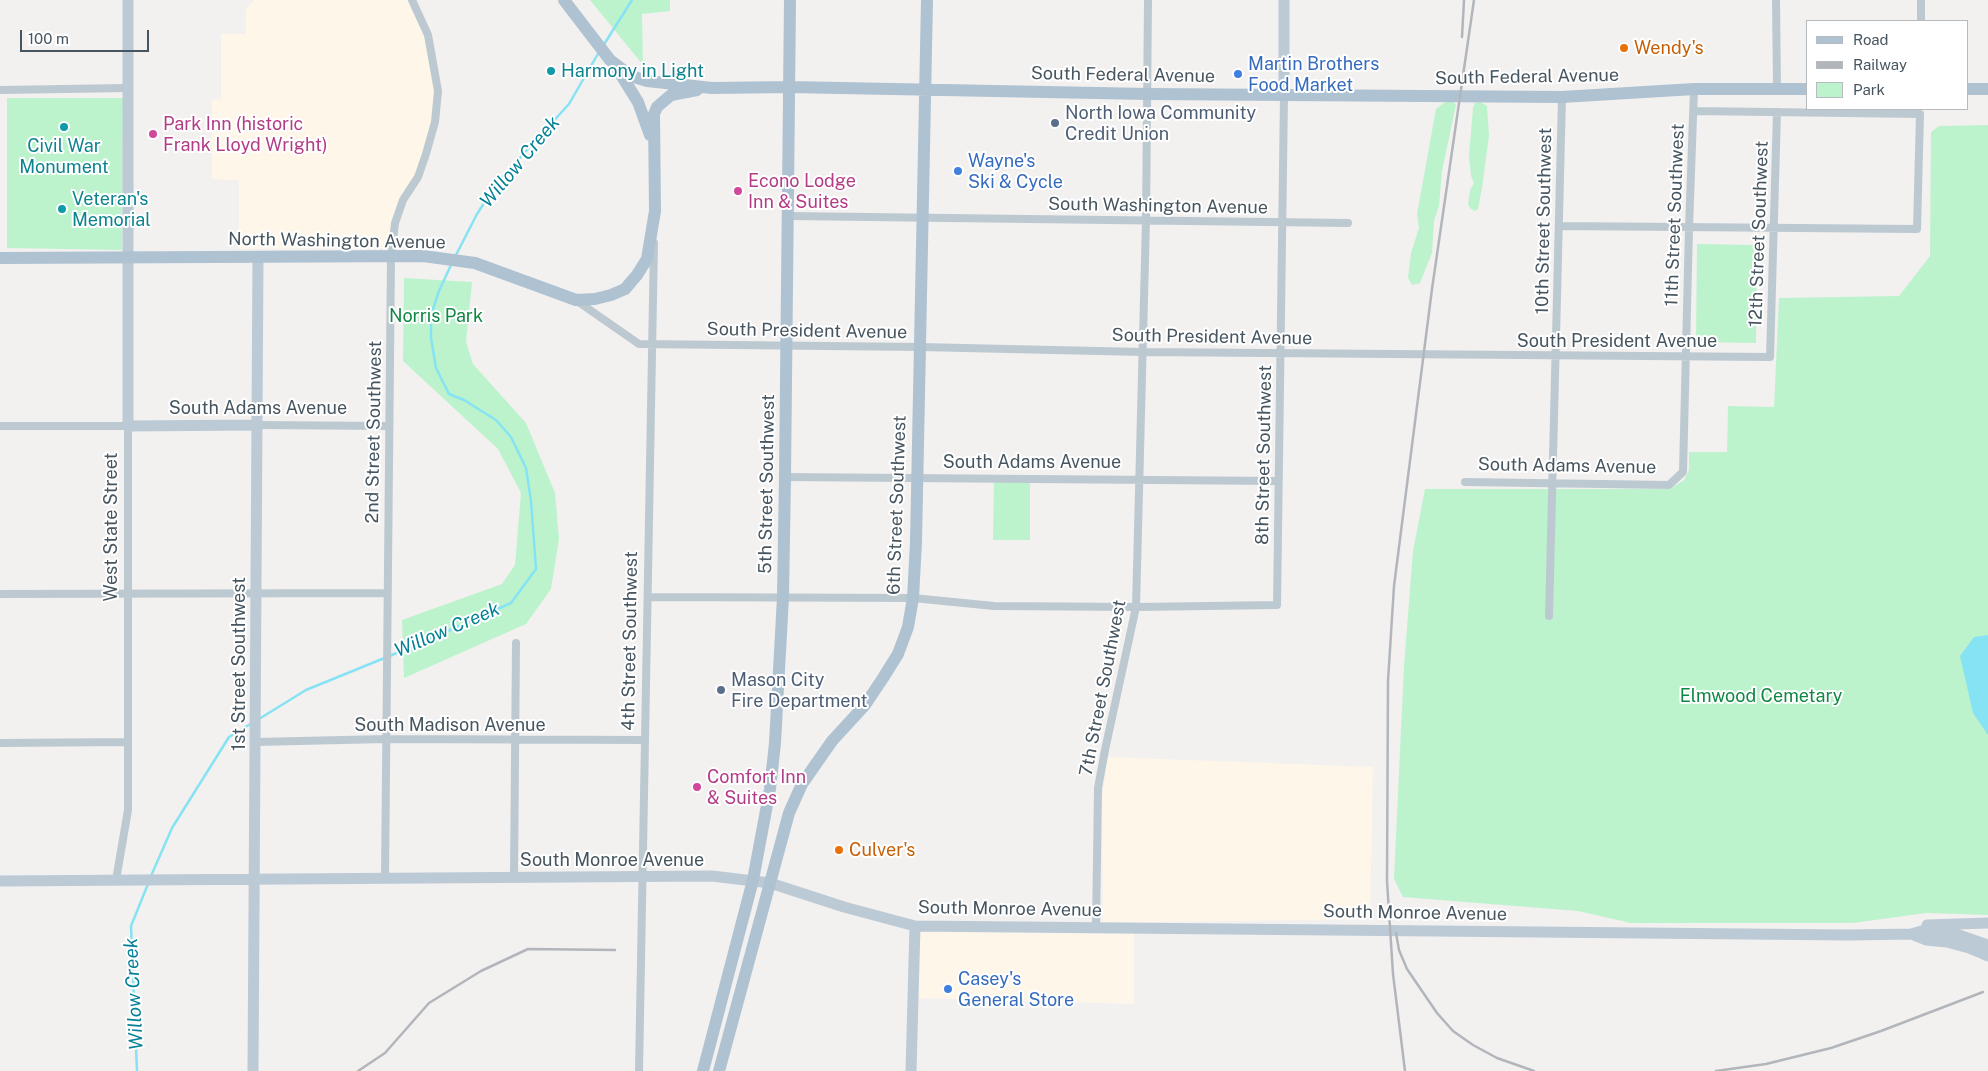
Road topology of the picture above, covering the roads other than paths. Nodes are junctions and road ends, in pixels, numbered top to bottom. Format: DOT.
graph roads {
  1 [pos="412,0"];
  2 [pos="564,0"];
  3 [pos="790,0"];
  4 [pos="927,0"];
  5 [pos="1148,0"];
  6 [pos="1284,0"];
  7 [pos="1776,0"];
  8 [pos="1921,0"];
  9 [pos="128,2"];
  10 [pos="1921,20"];
  11 [pos="610,60"];
  12 [pos="790,87"];
  13 [pos="128,88"];
  14 [pos="712,88"];
  15 [pos="926,89"];
  16 [pos="1776,89"];
  17 [pos="1806,89"];
  18 [pos="1968,89"];
  19 [pos="1988,89"];
  20 [pos="0,90"];
  21 [pos="1694,90"];
  22 [pos="1148,94"];
  23 [pos="1284,95"];
  24 [pos="1562,97"];
  25 [pos="1694,111"];
  26 [pos="1777,112"];
  27 [pos="654,148"];
  28 [pos="655,211"];
  29 [pos="788,216"];
  30 [pos="923,217"];
  31 [pos="1146,221"];
  32 [pos="1282,222"];
  33 [pos="1348,223"];
  34 [pos="1559,226"];
  35 [pos="1689,228"];
  36 [pos="1774,228"];
  37 [pos="128,256"];
  38 [pos="258,257"];
  39 [pos="391,257"];
  40 [pos="0,258"];
  41 [pos="576,300"];
  42 [pos="654,344"];
  43 [pos="787,345"];
  44 [pos="920,347"];
  45 [pos="1142,352"];
  46 [pos="1280,353"];
  47 [pos="1556,355"];
  48 [pos="1686,356"];
  49 [pos="1770,357"];
  50 [pos="257,425"];
  51 [pos="0,426"];
  52 [pos="128,426"];
  53 [pos="388,426"];
  54 [pos="785,477"];
  55 [pos="916,479"];
  56 [pos="1140,480"];
  57 [pos="1278,481"];
  58 [pos="1465,482"];
  59 [pos="1553,484"];
  60 [pos="1669,484"];
  61 [pos="256,593"];
  62 [pos="387,593"];
  63 [pos="0,594"];
  64 [pos="129,594"];
  65 [pos="648,597"];
  66 [pos="782,597"];
  67 [pos="913,598"];
  68 [pos="1136,607"];
  69 [pos="1550,616"];
  70 [pos="516,643"];
  71 [pos="386,739"];
  72 [pos="516,740"];
  73 [pos="645,740"];
  74 [pos="256,741"];
  75 [pos="128,742"];
  76 [pos="0,743"];
  77 [pos="642,877"];
  78 [pos="385,878"];
  79 [pos="514,878"];
  80 [pos="255,879"];
  81 [pos="120,880"];
  82 [pos="753,880"];
  83 [pos="0,881"];
  84 [pos="770,883"];
  85 [pos="1988,924"];
  86 [pos="915,926"];
  87 [pos="1096,928"];
  88 [pos="1911,934"];
  89 [pos="1849,935"];
  90 [pos="1988,945"];
  91 [pos="1988,956"];
  92 [pos="253,1071"];
  93 [pos="639,1071"];
  94 [pos="703,1071"];
  95 [pos="719,1071"];
  96 [pos="911,1071"];
  1 -- 39 [label="street, 2nd Street Southwest"];
  2 -- 11 [label="main road, South Federal Avenue"];
  3 -- 12 [label="main road, 5th Street Southwest"];
  4 -- 15 [label="main road, 6th Street Southwest"];
  5 -- 22 [label="street, 7th Street Southwest"];
  6 -- 23 [label="main road"];
  7 -- 16 [label="street"];
  8 -- 10 [label="street"];
  9 -- 13 [label="main road, West State Street"];
  11 -- 14 [label="main road, South Federal Avenue"];
  11 -- 27 [label="main road"];
  12 -- 14 [label="main road, South Federal Avenue"];
  12 -- 15 [label="main road, South Federal Avenue"];
  12 -- 29 [label="main road, 5th Street Southwest"];
  13 -- 20 [label="street"];
  13 -- 37 [label="main road, West State Street"];
  14 -- 27 [label="main road, North Washington Avenue"];
  15 -- 22 [label="main road, South Federal Avenue"];
  15 -- 30 [label="main road, 6th Street Southwest"];
  16 -- 17 [label="main road, South Federal Avenue"];
  16 -- 21 [label="main road, South Federal Avenue"];
  18 -- 19 [label="main road"];
  21 -- 24 [label="main road, South Federal Avenue"];
  21 -- 25 [label="street, 11th Street Southwest"];
  22 -- 23 [label="main road, South Federal Avenue"];
  22 -- 31 [label="street, 7th Street Southwest"];
  23 -- 24 [label="main road, South Federal Avenue"];
  23 -- 32 [label="street, 8th Street Southwest"];
  24 -- 34 [label="street, 10th Street Southwest"];
  25 -- 26 [label="street"];
  25 -- 35 [label="street, 11th Street Southwest"];
  26 -- 36 [label="street, 12th Street Southwest"];
  26 -- 36 [label="street"];
  27 -- 28 [label="main road, North Washington Avenue"];
  28 -- 41 [label="main road, North Washington Avenue"];
  28 -- 42 [label="street, 4th Street Southwest"];
  29 -- 30 [label="street, South Washington Avenue"];
  29 -- 43 [label="main road, 5th Street Southwest"];
  30 -- 31 [label="street, South Washington Avenue"];
  30 -- 44 [label="main road, 6th Street Southwest"];
  31 -- 32 [label="street, South Washington Avenue"];
  31 -- 45 [label="street, 7th Street Southwest"];
  32 -- 33 [label="street, South Washington Avenue"];
  32 -- 46 [label="street, 8th Street Southwest"];
  34 -- 35 [label="street"];
  34 -- 47 [label="street, 10th Street Southwest"];
  35 -- 36 [label="street"];
  35 -- 48 [label="street, 11th Street Southwest"];
  36 -- 49 [label="street, 12th Street Southwest"];
  37 -- 38 [label="main road, North Washington Avenue"];
  37 -- 40 [label="main road, North Washington Avenue"];
  37 -- 52 [label="main road, West State Street"];
  38 -- 39 [label="main road, North Washington Avenue"];
  38 -- 50 [label="main road, 1st Street Southwest"];
  39 -- 41 [label="main road, North Washington Avenue"];
  39 -- 53 [label="street, 2nd Street Southwest"];
  41 -- 42 [label="street"];
  42 -- 43 [label="street, South President Avenue"];
  42 -- 65 [label="street, 4th Street Southwest"];
  43 -- 44 [label="street, South President Avenue"];
  43 -- 54 [label="main road, 5th Street Southwest"];
  44 -- 45 [label="street, South President Avenue"];
  44 -- 55 [label="main road, 6th Street Southwest"];
  45 -- 46 [label="street, South President Avenue"];
  45 -- 56 [label="street, 7th Street Southwest"];
  46 -- 47 [label="street, South President Avenue"];
  46 -- 57 [label="street, 8th Street Southwest"];
  47 -- 48 [label="street, South President Avenue"];
  47 -- 59 [label="street, 10th Street Southwest"];
  48 -- 49 [label="street, South President Avenue"];
  48 -- 60 [label="street, 11th Street Southwest"];
  50 -- 52 [label="main road, South Adams Avenue"];
  50 -- 53 [label="street, South Adams Avenue"];
  50 -- 61 [label="main road, 1st Street Southwest"];
  51 -- 52 [label="street"];
  52 -- 64 [label="street, West State Street"];
  53 -- 62 [label="street, 2nd Street Southwest"];
  54 -- 55 [label="street, South Adams Avenue"];
  54 -- 66 [label="main road, 5th Street Southwest"];
  55 -- 56 [label="street, South Adams Avenue"];
  55 -- 67 [label="main road, 6th Street Southwest"];
  56 -- 57 [label="street, South Adams Avenue"];
  56 -- 68 [label="street, 7th Street Southwest"];
  57 -- 68 [label="street, 8th Street Southwest"];
  58 -- 59 [label="street, South Adams Avenue"];
  59 -- 60 [label="street, South Adams Avenue"];
  59 -- 69 [label="street, 10th Street Southwest"];
  61 -- 62 [label="street"];
  61 -- 64 [label="street"];
  61 -- 74 [label="main road, 1st Street Southwest"];
  62 -- 71 [label="street, 2nd Street Southwest"];
  63 -- 64 [label="street"];
  64 -- 75 [label="street, West State Street"];
  65 -- 66 [label="street"];
  65 -- 73 [label="street, 4th Street Southwest"];
  66 -- 67 [label="street"];
  66 -- 82 [label="main road, 5th Street Southwest"];
  67 -- 68 [label="street"];
  67 -- 84 [label="main road, 6th Street Southwest"];
  68 -- 87 [label="street, 7th Street Southwest"];
  70 -- 72 [label="street"];
  71 -- 72 [label="street, South Madison Avenue"];
  71 -- 74 [label="street, South Madison Avenue"];
  71 -- 78 [label="street, 2nd Street Southwest"];
  72 -- 73 [label="street, South Madison Avenue"];
  72 -- 79 [label="street"];
  73 -- 77 [label="street, 4th Street Southwest"];
  74 -- 80 [label="main road, 1st Street Southwest"];
  75 -- 76 [label="street"];
  75 -- 81 [label="street, West State Street"];
  77 -- 79 [label="main road, South Monroe Avenue"];
  77 -- 82 [label="main road, South Monroe Avenue"];
  77 -- 93 [label="street, 4th Street Southwest"];
  78 -- 79 [label="main road, South Monroe Avenue"];
  78 -- 80 [label="main road, South Monroe Avenue"];
  80 -- 81 [label="main road, South Monroe Avenue"];
  80 -- 92 [label="main road, 1st Street Southwest"];
  81 -- 83 [label="main road, South Monroe Avenue"];
  82 -- 84 [label="main road, South Monroe Avenue"];
  82 -- 94 [label="main road"];
  84 -- 86 [label="main road, South Monroe Avenue"];
  84 -- 95 [label="main road"];
  85 -- 89 [label="main road"];
  86 -- 87 [label="main road, South Monroe Avenue"];
  86 -- 96 [label="main road"];
  87 -- 89 [label="main road, South Monroe Avenue"];
  88 -- 89 [label="main road, South Monroe Avenue"];
  88 -- 90 [label="main road, South Monroe Avenue"];
  88 -- 91 [label="main road, South Monroe Avenue"];
}
